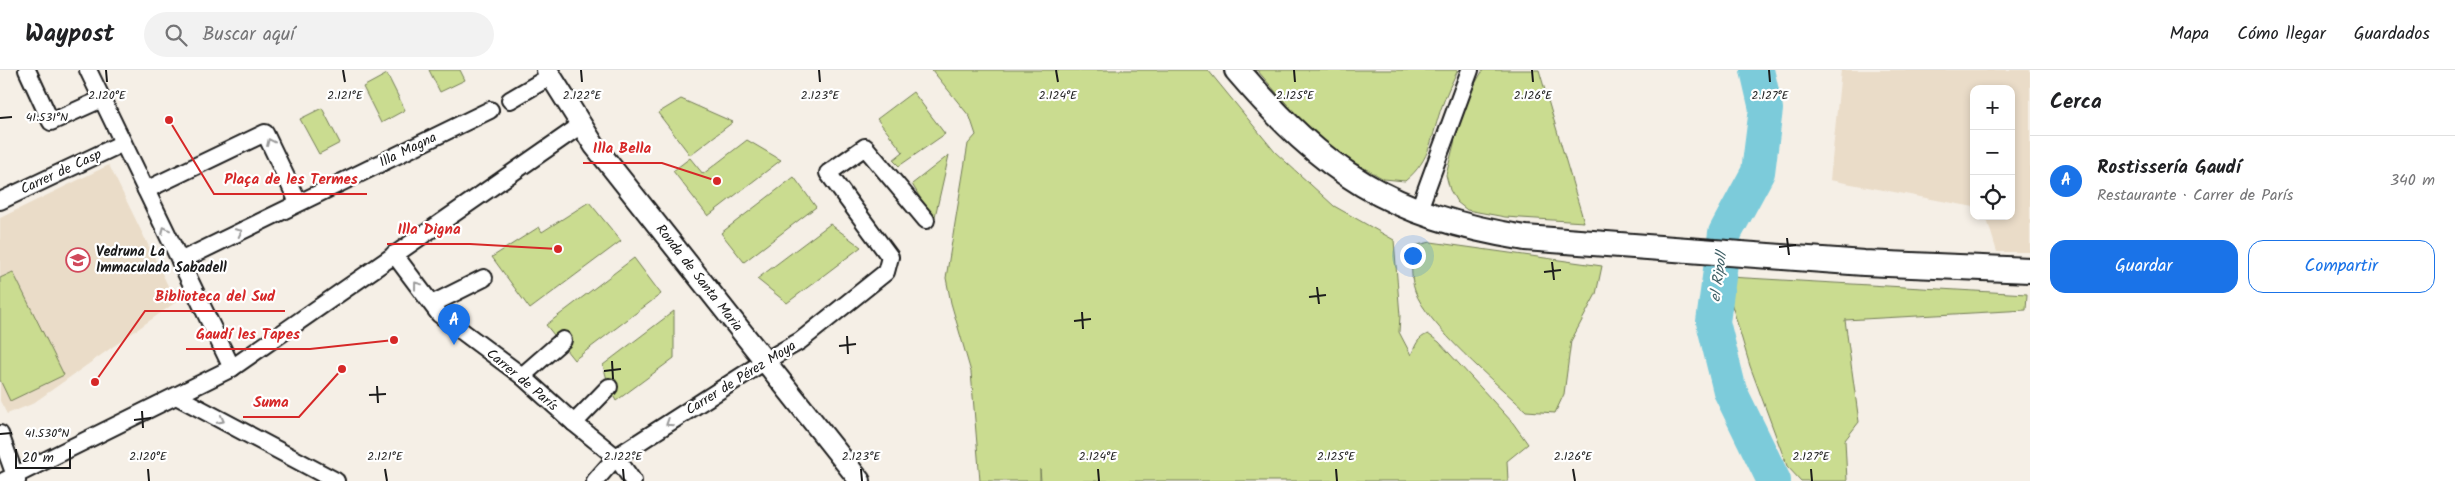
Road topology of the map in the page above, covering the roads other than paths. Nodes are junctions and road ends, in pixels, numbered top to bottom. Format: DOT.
graph roads {
  1 [pos="27,70"];
  2 [pos="88,70"];
  3 [pos="1237,70"];
  4 [pos="1470,70"];
  5 [pos="549,73"];
  6 [pos="102,99"];
  7 [pos="510,100"];
  8 [pos="490,110"];
  9 [pos="581,124"];
  10 [pos="123,143"];
  11 [pos="146,190"];
  12 [pos="0,201"];
  13 [pos="298,202"];
  14 [pos="1418,212"];
  15 [pos="926,220"];
  16 [pos="394,254"];
  17 [pos="180,261"];
  18 [pos="2030,270"];
  19 [pos="484,278"];
  20 [pos="432,304"];
  21 [pos="563,340"];
  22 [pos="765,361"];
  23 [pos="232,368"];
  24 [pos="522,376"];
  25 [pos="609,387"];
  26 [pos="178,396"];
  27 [pos="574,424"];
  28 [pos="0,434"];
  29 [pos="616,457"];
  30 [pos="12,479"];
  31 [pos="336,481"];
  32 [pos="595,481"];
  33 [pos="634,481"];
  34 [pos="860,481"];
  1 -- 6 [label="street"];
  2 -- 6 [label="street"];
  3 -- 14 [label="main road"];
  4 -- 14 [label="street"];
  5 -- 7 [label="street"];
  5 -- 9 [label="street, Ronda de Santa Maria"];
  6 -- 10 [label="street"];
  8 -- 13 [label="street, Illa Magna"];
  9 -- 16 [label="street"];
  9 -- 22 [label="street, Ronda de Santa Maria"];
  10 -- 11 [label="street"];
  10 -- 12 [label="street, Carrer de Casp"];
  13 -- 11 [label="street, one-way"];
  17 -- 11 [label="street, one-way"];
  17 -- 13 [label="street, Illa Magna, one-way"];
  14 -- 18 [label="main road"];
  15 -- 22 [label="street, Carrer de Pérez Moya"];
  20 -- 16 [label="street, Carrer de París, one-way"];
  16 -- 23 [label="street"];
  17 -- 23 [label="street"];
  19 -- 20 [label="street"];
  20 -- 24 [label="street, Carrer de París"];
  21 -- 24 [label="street"];
  22 -- 29 [label="street, Carrer de Pérez Moya, one-way"];
  22 -- 34 [label="street, Ronda de Santa Maria"];
  23 -- 26 [label="street"];
  24 -- 27 [label="street, Carrer de París"];
  25 -- 27 [label="street"];
  26 -- 30 [label="street"];
  26 -- 31 [label="street, one-way"];
  27 -- 29 [label="street, Carrer de París"];
  28 -- 30 [label="street"];
  29 -- 32 [label="street, Carrer de Pérez Moya"];
  29 -- 33 [label="street, Carrer de París"];
}
